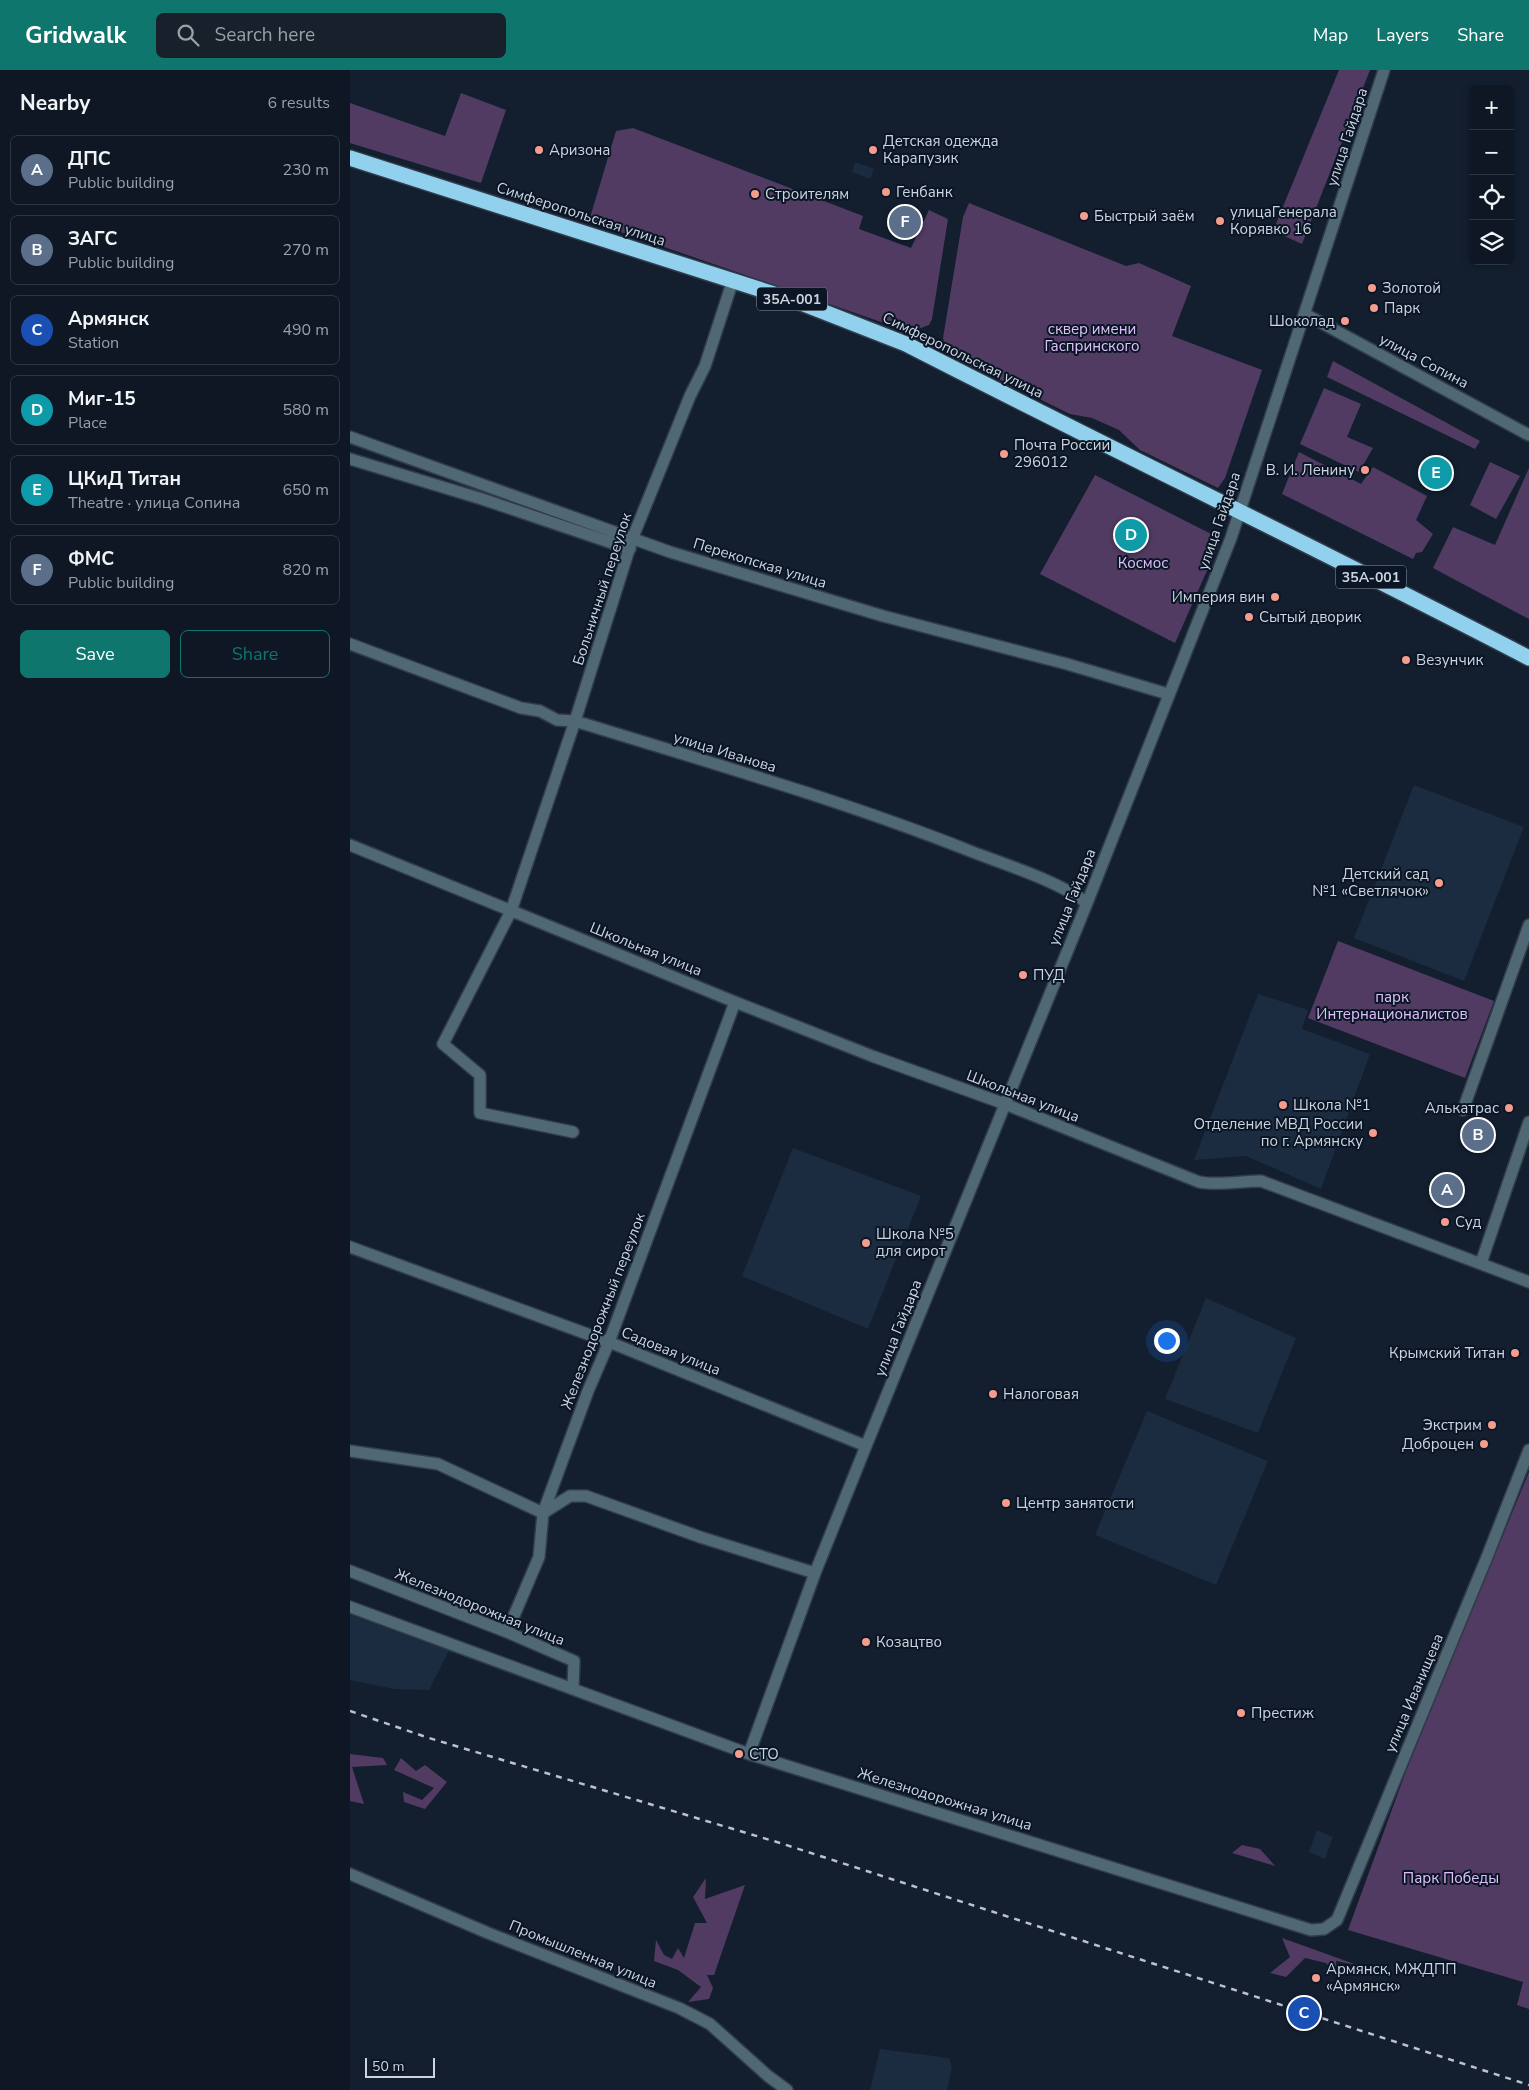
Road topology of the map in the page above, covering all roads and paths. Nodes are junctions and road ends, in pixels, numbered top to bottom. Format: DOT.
graph roads {
  1 [pos="1384,70"];
  2 [pos="350,158"];
  3 [pos="734,280"];
  4 [pos="1305,314"];
  5 [pos="1529,435"];
  6 [pos="350,437"];
  7 [pos="350,458"];
  8 [pos="1240,514"];
  9 [pos="631,543"];
  10 [pos="350,644"];
  11 [pos="1529,658"];
  12 [pos="1168,694"];
  13 [pos="575,721"];
  14 [pos="350,845"];
  15 [pos="1087,903"];
  16 [pos="511,911"];
  17 [pos="1529,925"];
  18 [pos="735,1002"];
  19 [pos="1005,1104"];
  20 [pos="1462,1110"];
  21 [pos="1529,1122"];
  22 [pos="573,1132"];
  23 [pos="350,1248"];
  24 [pos="1480,1263"];
  25 [pos="1529,1282"];
  26 [pos="609,1342"];
  27 [pos="866,1446"];
  28 [pos="1529,1450"];
  29 [pos="350,1451"];
  30 [pos="543,1513"];
  31 [pos="350,1571"];
  32 [pos="815,1573"];
  33 [pos="350,1607"];
  34 [pos="507,1632"];
  35 [pos="572,1688"];
  36 [pos="749,1754"];
  37 [pos="350,1874"];
  38 [pos="1311,1930"];
  39 [pos="787,2090"];
  1 -- 4 [label="street, улица Гайдара"];
  2 -- 3 [label="highway, Симферопольская улица / 35А-001"];
  3 -- 8 [label="highway, Симферопольская улица / 35А-001"];
  3 -- 9 [label="street, Больничный переулок"];
  4 -- 5 [label="street, улица Сопина"];
  4 -- 8 [label="street, улица Гайдара"];
  6 -- 9 [label="street, Перекопская улица"];
  7 -- 9 [label="street, Перекопская улица"];
  8 -- 11 [label="highway, Симферопольская улица / 35А-001"];
  8 -- 12 [label="street, улица Гайдара"];
  9 -- 12 [label="street, Перекопская улица"];
  9 -- 13 [label="street, Больничный переулок"];
  10 -- 13 [label="street, улица Иванова"];
  12 -- 15 [label="street, улица Гайдара"];
  13 -- 15 [label="street, улица Иванова"];
  13 -- 16 [label="street, Больничный переулок"];
  14 -- 16 [label="street, Школьная улица"];
  15 -- 19 [label="street, улица Гайдара"];
  16 -- 18 [label="street, Школьная улица"];
  16 -- 22 [label="street"];
  17 -- 20 [label="street"];
  18 -- 19 [label="street, Школьная улица"];
  18 -- 26 [label="street, Железнодорожный переулок"];
  19 -- 24 [label="street, Школьная улица"];
  19 -- 27 [label="street, улица Гайдара"];
  21 -- 24 [label="street"];
  23 -- 26 [label="street, Садовая улица"];
  24 -- 25 [label="street, Школьная улица"];
  26 -- 27 [label="street, Садовая улица"];
  26 -- 30 [label="street, Железнодорожный переулок"];
  27 -- 32 [label="street, улица Гайдара"];
  28 -- 38 [label="street, улица Иванищева"];
  29 -- 30 [label="street"];
  30 -- 32 [label="street"];
  30 -- 34 [label="street, Железнодорожный переулок"];
  31 -- 34 [label="street, Железнодорожная улица"];
  32 -- 36 [label="street, улица Гайдара"];
  33 -- 35 [label="street, Железнодорожная улица"];
  34 -- 35 [label="street, Железнодорожная улица"];
  35 -- 36 [label="street, Железнодорожная улица"];
  36 -- 38 [label="street, Железнодорожная улица"];
  37 -- 39 [label="street, Промышленная улица"];
}
